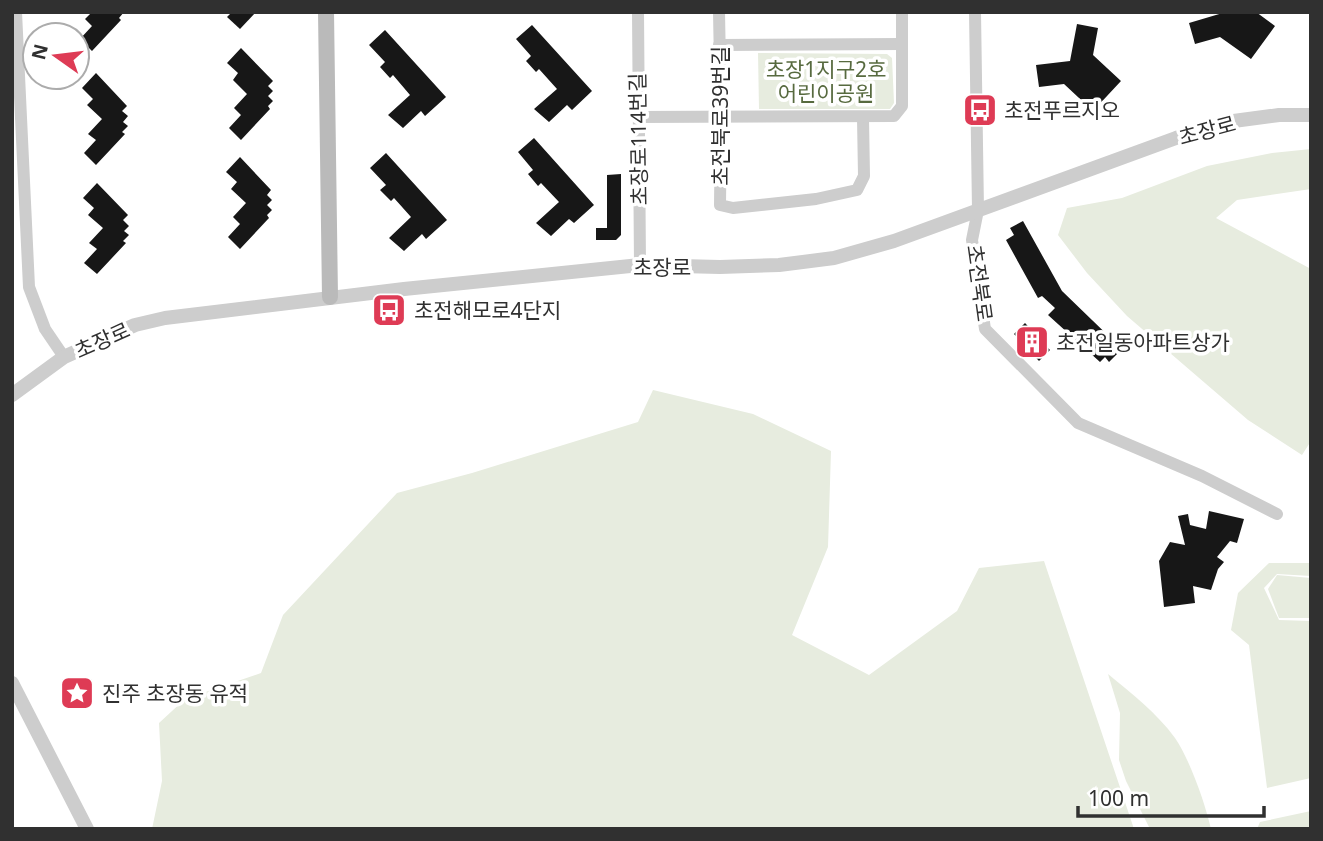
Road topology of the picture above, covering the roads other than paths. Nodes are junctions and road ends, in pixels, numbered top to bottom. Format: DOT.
graph roads {
  1 [pos="16,12"];
  2 [pos="326,12"];
  3 [pos="638,12"];
  4 [pos="719,12"];
  5 [pos="902,12"];
  6 [pos="975,12"];
  7 [pos="902,44"];
  8 [pos="719,45"];
  9 [pos="1311,115"];
  10 [pos="638,117"];
  11 [pos="721,117"];
  12 [pos="863,118"];
  13 [pos="978,211"];
  14 [pos="640,265"];
  15 [pos="330,298"];
  16 [pos="64,358"];
  17 [pos="12,396"];
  18 [pos="1277,514"];
  19 [pos="12,683"];
  20 [pos="87,829"];
  1 -- 16 [label="street"];
  2 -- 15 [label="main road"];
  3 -- 10 [label="street, 초장로114번길"];
  4 -- 8 [label="street, 초전북로39번길"];
  5 -- 7 [label="street"];
  6 -- 13 [label="street, 초전북로"];
  7 -- 8 [label="street"];
  7 -- 12 [label="street"];
  8 -- 11 [label="street, 초전북로39번길"];
  9 -- 13 [label="street, 초장로"];
  10 -- 11 [label="street"];
  10 -- 14 [label="street, 초장로114번길"];
  11 -- 12 [label="street"];
  11 -- 12 [label="street, 초전북로39번길"];
  13 -- 14 [label="street, 초장로"];
  13 -- 18 [label="street, 초전북로"];
  14 -- 15 [label="street, 초장로"];
  15 -- 16 [label="street, 초장로"];
  16 -- 17 [label="street, 초장로"];
  19 -- 20 [label="street"];
}
